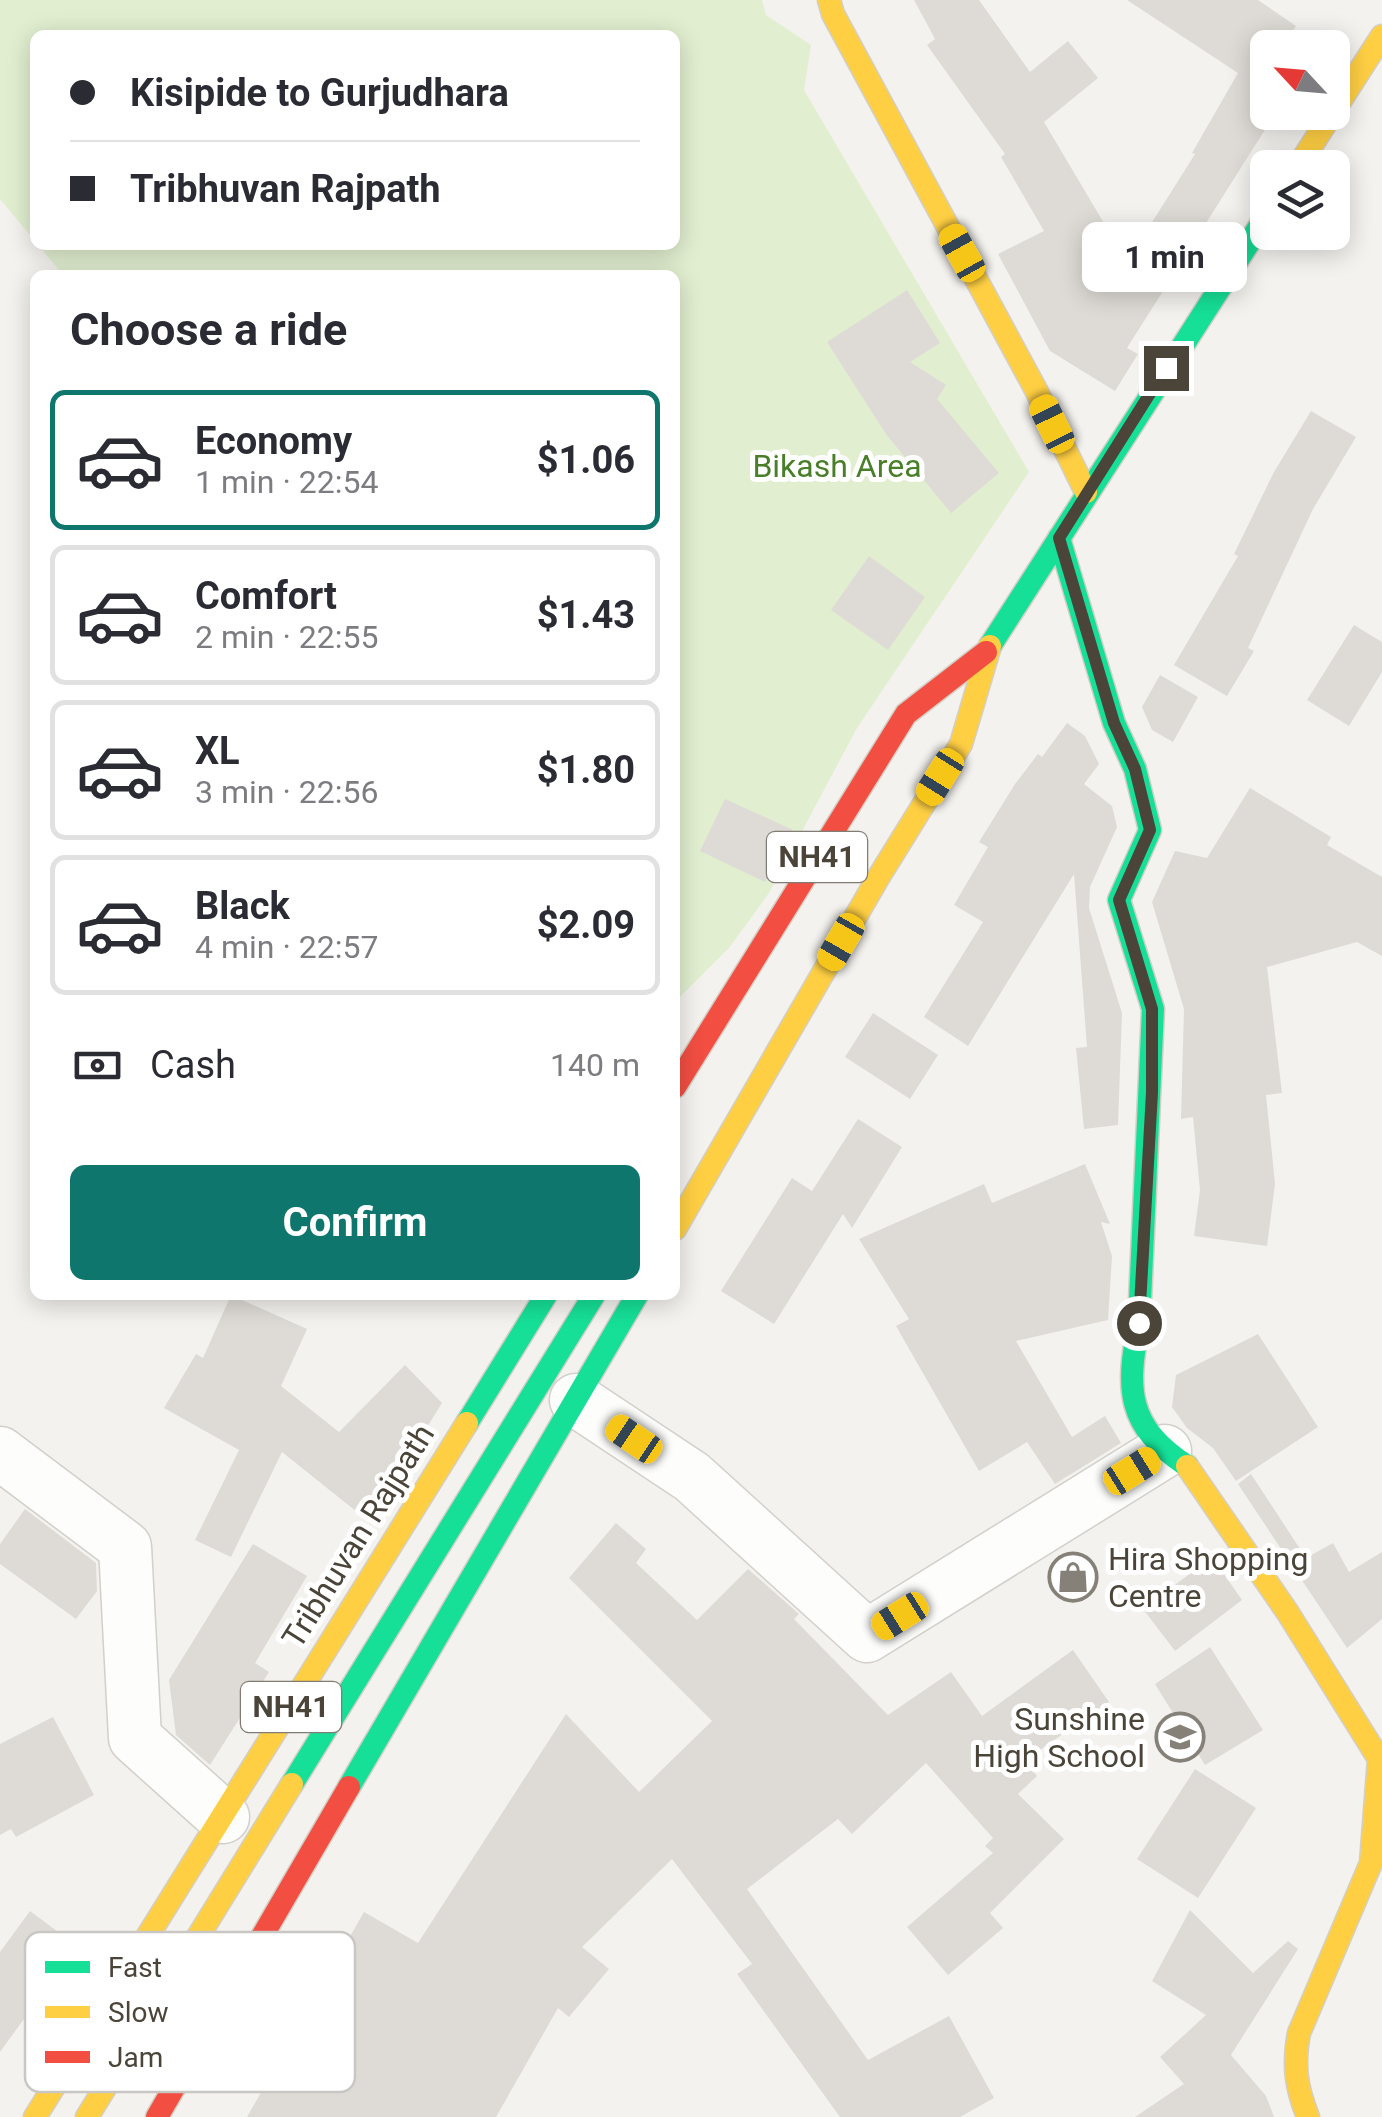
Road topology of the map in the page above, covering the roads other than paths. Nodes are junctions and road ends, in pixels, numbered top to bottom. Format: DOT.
graph roads {
  1 [pos="828,0"];
  2 [pos="1379,47"];
  3 [pos="1309,150"];
  4 [pos="1250,241"];
  5 [pos="1086,492"];
  6 [pos="1059,538"];
  7 [pos="986,652"];
  8 [pos="878,878"];
  9 [pos="816,934"];
  10 [pos="680,1079"];
  11 [pos="680,1220"];
  12 [pos="543,1300"];
  13 [pos="591,1300"];
  14 [pos="634,1300"];
  15 [pos="576,1400"];
  16 [pos="1165,1450"];
  17 [pos="0,1453"];
  18 [pos="223,1817"];
  19 [pos="151,1932"];
  20 [pos="201,1932"];
  21 [pos="265,1932"];
  22 [pos="50,2092"];
  23 [pos="102,2092"];
  24 [pos="172,2092"];
  25 [pos="34,2117"];
  26 [pos="87,2117"];
  27 [pos="157,2117"];
  28 [pos="1308,2117"];
  1 -- 5 [label="main road"];
  2 -- 3 [label="main road"];
  4 -- 5 [label="main road, NH41"];
  5 -- 6 [label="main road, NH41"];
  6 -- 7 [label="main road, NH41"];
  6 -- 16 [label="main road"];
  7 -- 8 [label="main road, NH41"];
  7 -- 10 [label="main road, NH41"];
  8 -- 9 [label="main road"];
  8 -- 11 [label="main road, NH41"];
  12 -- 18 [label="main road, Tribhuvan Rajpath / NH41"];
  13 -- 20 [label="main road"];
  14 -- 15 [label="main road, NH41"];
  15 -- 16 [label="street"];
  15 -- 21 [label="main road, NH41"];
  16 -- 28 [label="main road"];
  17 -- 18 [label="street"];
  18 -- 19 [label="main road, Tribhuvan Rajpath / NH41"];
  22 -- 25 [label="main road, Tribhuvan Rajpath / NH41"];
  23 -- 26 [label="main road"];
  24 -- 27 [label="main road, NH41"];
}
